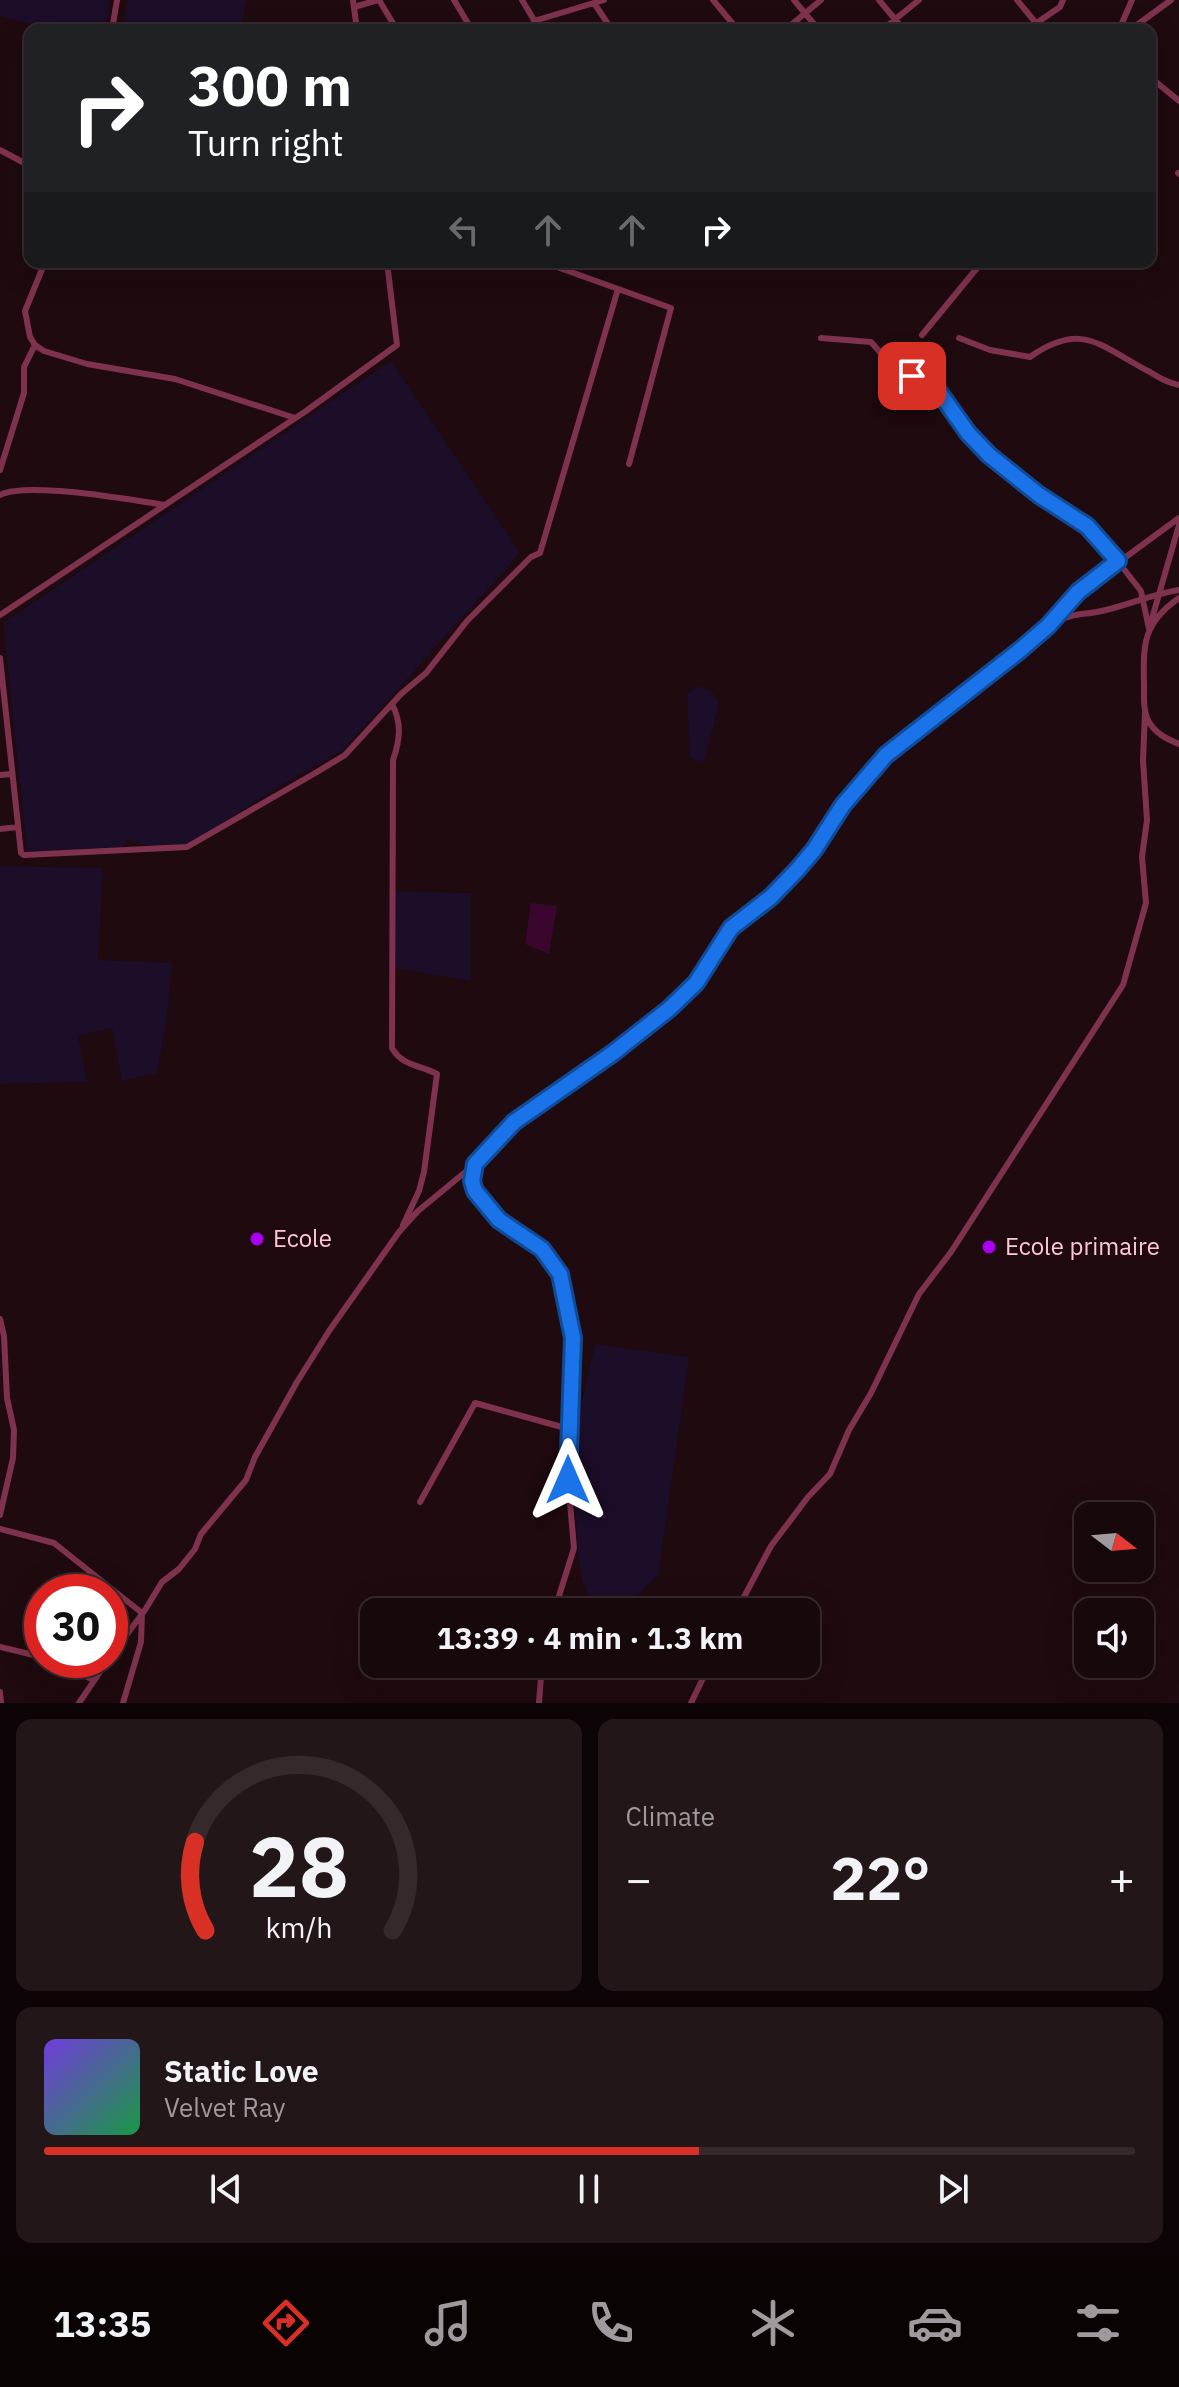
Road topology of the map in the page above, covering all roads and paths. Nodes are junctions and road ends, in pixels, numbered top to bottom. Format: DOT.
graph roads {
  1 [pos="117,0"];
  2 [pos="378,0"];
  3 [pos="454,0"];
  4 [pos="522,0"];
  5 [pos="604,0"];
  6 [pos="713,0"];
  7 [pos="794,0"];
  8 [pos="821,0"];
  9 [pos="879,0"];
  10 [pos="919,0"];
  11 [pos="1017,0"];
  12 [pos="1063,0"];
  13 [pos="1132,0"];
  14 [pos="1171,0"];
  15 [pos="353,3"];
  16 [pos="594,3"];
  17 [pos="805,14"];
  18 [pos="895,20"];
  19 [pos="534,21"];
  20 [pos="1036,23"];
  21 [pos="113,24"];
  22 [pos="356,24"];
  23 [pos="393,24"];
  24 [pos="468,24"];
  25 [pos="536,24"];
  26 [pos="608,24"];
  27 [pos="733,24"];
  28 [pos="792,24"];
  29 [pos="814,24"];
  30 [pos="890,24"];
  31 [pos="899,24"];
  32 [pos="1122,24"];
  33 [pos="1138,24"];
  34 [pos="1156,82"];
  35 [pos="1179,101"];
  36 [pos="0,150"];
  37 [pos="24,163"];
  38 [pos="43,268"];
  39 [pos="388,268"];
  40 [pos="560,268"];
  41 [pos="977,268"];
  42 [pos="618,289"];
  43 [pos="922,335"];
  44 [pos="821,338"];
  45 [pos="959,338"];
  46 [pos="35,345"];
  47 [pos="1179,385"];
  48 [pos="295,418"];
  49 [pos="629,464"];
  50 [pos="0,470"];
  51 [pos="0,495"];
  52 [pos="165,505"];
  53 [pos="1179,518"];
  54 [pos="1179,525"];
  55 [pos="1118,561"];
  56 [pos="1179,590"];
  57 [pos="1159,593"];
  58 [pos="1143,597"];
  59 [pos="1179,598"];
  60 [pos="0,615"];
  61 [pos="1048,626"];
  62 [pos="1149,629"];
  63 [pos="0,659"];
  64 [pos="392,704"];
  65 [pos="3,713"];
  66 [pos="1145,713"];
  67 [pos="1179,744"];
  68 [pos="12,774"];
  69 [pos="0,775"];
  70 [pos="18,827"];
  71 [pos="0,829"];
  72 [pos="475,1164"];
  73 [pos="399,1232"];
  74 [pos="0,1319"];
  75 [pos="569,1429"];
  76 [pos="420,1502"];
  77 [pos="0,1515"];
  78 [pos="0,1529"];
  79 [pos="558,1598"];
  80 [pos="743,1598"];
  81 [pos="142,1613"];
  82 [pos="128,1632"];
  83 [pos="0,1647"];
  84 [pos="24,1653"];
  85 [pos="90,1678"];
  86 [pos="541,1678"];
  87 [pos="703,1678"];
  88 [pos="94,1680"];
  89 [pos="0,1692"];
  90 [pos="1,1703"];
  91 [pos="79,1703"];
  92 [pos="123,1703"];
  93 [pos="539,1703"];
  94 [pos="691,1703"];
  1 -- 21 [label="street"];
  2 -- 15 [label="street"];
  2 -- 23 [label="street"];
  3 -- 24 [label="street"];
  4 -- 19 [label="street"];
  5 -- 16 [label="street"];
  6 -- 27 [label="street"];
  7 -- 17 [label="street"];
  8 -- 17 [label="street"];
  9 -- 18 [label="street"];
  10 -- 18 [label="street"];
  11 -- 20 [label="street"];
  12 -- 20 [label="street"];
  13 -- 32 [label="street"];
  14 -- 33 [label="street"];
  15 -- 22 [label="street"];
  16 -- 19 [label="street"];
  16 -- 26 [label="street"];
  17 -- 28 [label="street"];
  17 -- 29 [label="street"];
  18 -- 30 [label="street"];
  18 -- 31 [label="street"];
  19 -- 25 [label="street"];
  34 -- 35 [label="street"];
  36 -- 37 [label="street"];
  38 -- 46 [label="street"];
  39 -- 48 [label="street"];
  40 -- 42 [label="street"];
  41 -- 43 [label="street"];
  42 -- 49 [label="street"];
  42 -- 64 [label="street"];
  44 -- 55 [label="street"];
  45 -- 47 [label="street"];
  46 -- 48 [label="street"];
  46 -- 50 [label="street"];
  48 -- 52 [label="street"];
  51 -- 52 [label="street"];
  52 -- 60 [label="street"];
  53 -- 55 [label="street"];
  54 -- 57 [label="street"];
  55 -- 58 [label="street"];
  55 -- 61 [label="street"];
  56 -- 57 [label="street"];
  57 -- 58 [label="street"];
  57 -- 62 [label="street"];
  58 -- 61 [label="street"];
  58 -- 62 [label="street"];
  59 -- 62 [label="street"];
  61 -- 72 [label="street"];
  62 -- 66 [label="street"];
  63 -- 65 [label="street"];
  64 -- 70 [label="street"];
  64 -- 73 [label="street"];
  65 -- 68 [label="street"];
  66 -- 67 [label="street"];
  66 -- 80 [label="street"];
  68 -- 69 [label="street"];
  68 -- 70 [label="street"];
  70 -- 71 [label="street"];
  72 -- 73 [label="street"];
  72 -- 75 [label="street"];
  73 -- 81 [label="street"];
  74 -- 77 [label="street"];
  75 -- 76 [label="street"];
  75 -- 79 [label="street"];
  78 -- 81 [label="street"];
  81 -- 82 [label="street"];
  81 -- 92 [label="street"];
  83 -- 84 [label="street"];
  85 -- 88 [label="street"];
  86 -- 93 [label="street"];
  87 -- 94 [label="street"];
  88 -- 91 [label="street"];
  89 -- 90 [label="street"];
}
